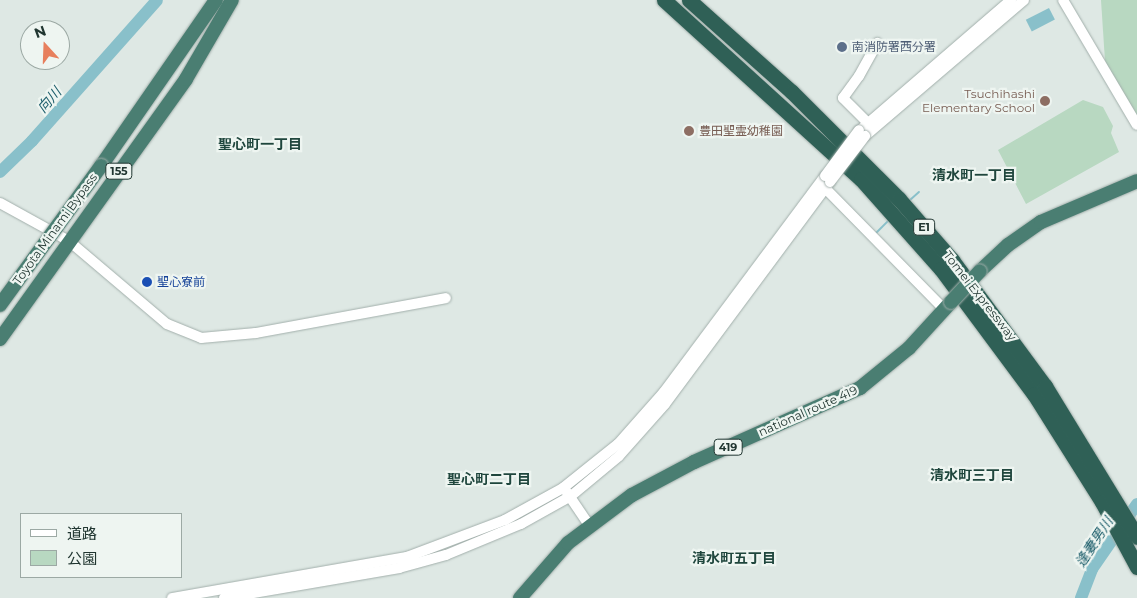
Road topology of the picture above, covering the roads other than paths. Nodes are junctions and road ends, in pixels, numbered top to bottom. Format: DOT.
graph roads {
  1 [pos="211,0"];
  2 [pos="216,0"];
  3 [pos="232,0"];
  4 [pos="664,0"];
  5 [pos="688,0"];
  6 [pos="1011,0"];
  7 [pos="1024,0"];
  8 [pos="1063,0"];
  9 [pos="877,43"];
  10 [pos="162,80"];
  11 [pos="867,122"];
  12 [pos="1137,125"];
  13 [pos="861,132"];
  14 [pos="826,182"];
  15 [pos="1137,182"];
  16 [pos="0,203"];
  17 [pos="69,242"];
  18 [pos="446,298"];
  19 [pos="0,305"];
  20 [pos="948,306"];
  21 [pos="0,339"];
  22 [pos="567,492"];
  23 [pos="1107,498"];
  24 [pos="589,525"];
  25 [pos="1133,540"];
  26 [pos="1137,568"];
  27 [pos="172,598"];
  28 [pos="224,598"];
  29 [pos="520,598"];
  1 -- 10 [label="highway, Toyota Minami Bypass / 155"];
  2 -- 10 [label="highway, Toyota Minami Bypass / 155"];
  3 -- 17 [label="highway, 155"];
  4 -- 23 [label="highway, Tomei Expressway / E1"];
  5 -- 23 [label="highway, Tomei Expressway / E1"];
  6 -- 11 [label="street"];
  7 -- 13 [label="street"];
  8 -- 12 [label="street"];
  9 -- 11 [label="street"];
  10 -- 19 [label="highway, Toyota Minami Bypass / 155, bridge"];
  11 -- 13 [label="street"];
  13 -- 14 [label="street, bridge"];
  14 -- 20 [label="street"];
  14 -- 22 [label="street"];
  15 -- 20 [label="highway, national route 419 / 419, bridge"];
  16 -- 17 [label="street"];
  17 -- 18 [label="street"];
  17 -- 21 [label="highway, 155"];
  20 -- 24 [label="highway, national route 419 / 419"];
  22 -- 24 [label="street"];
  22 -- 27 [label="street"];
  22 -- 28 [label="street"];
  23 -- 25 [label="highway, Tomei Expressway / E1"];
  24 -- 29 [label="highway, national route 419 / 419"];
  25 -- 26 [label="highway, Tomei Expressway / E1"];
}
